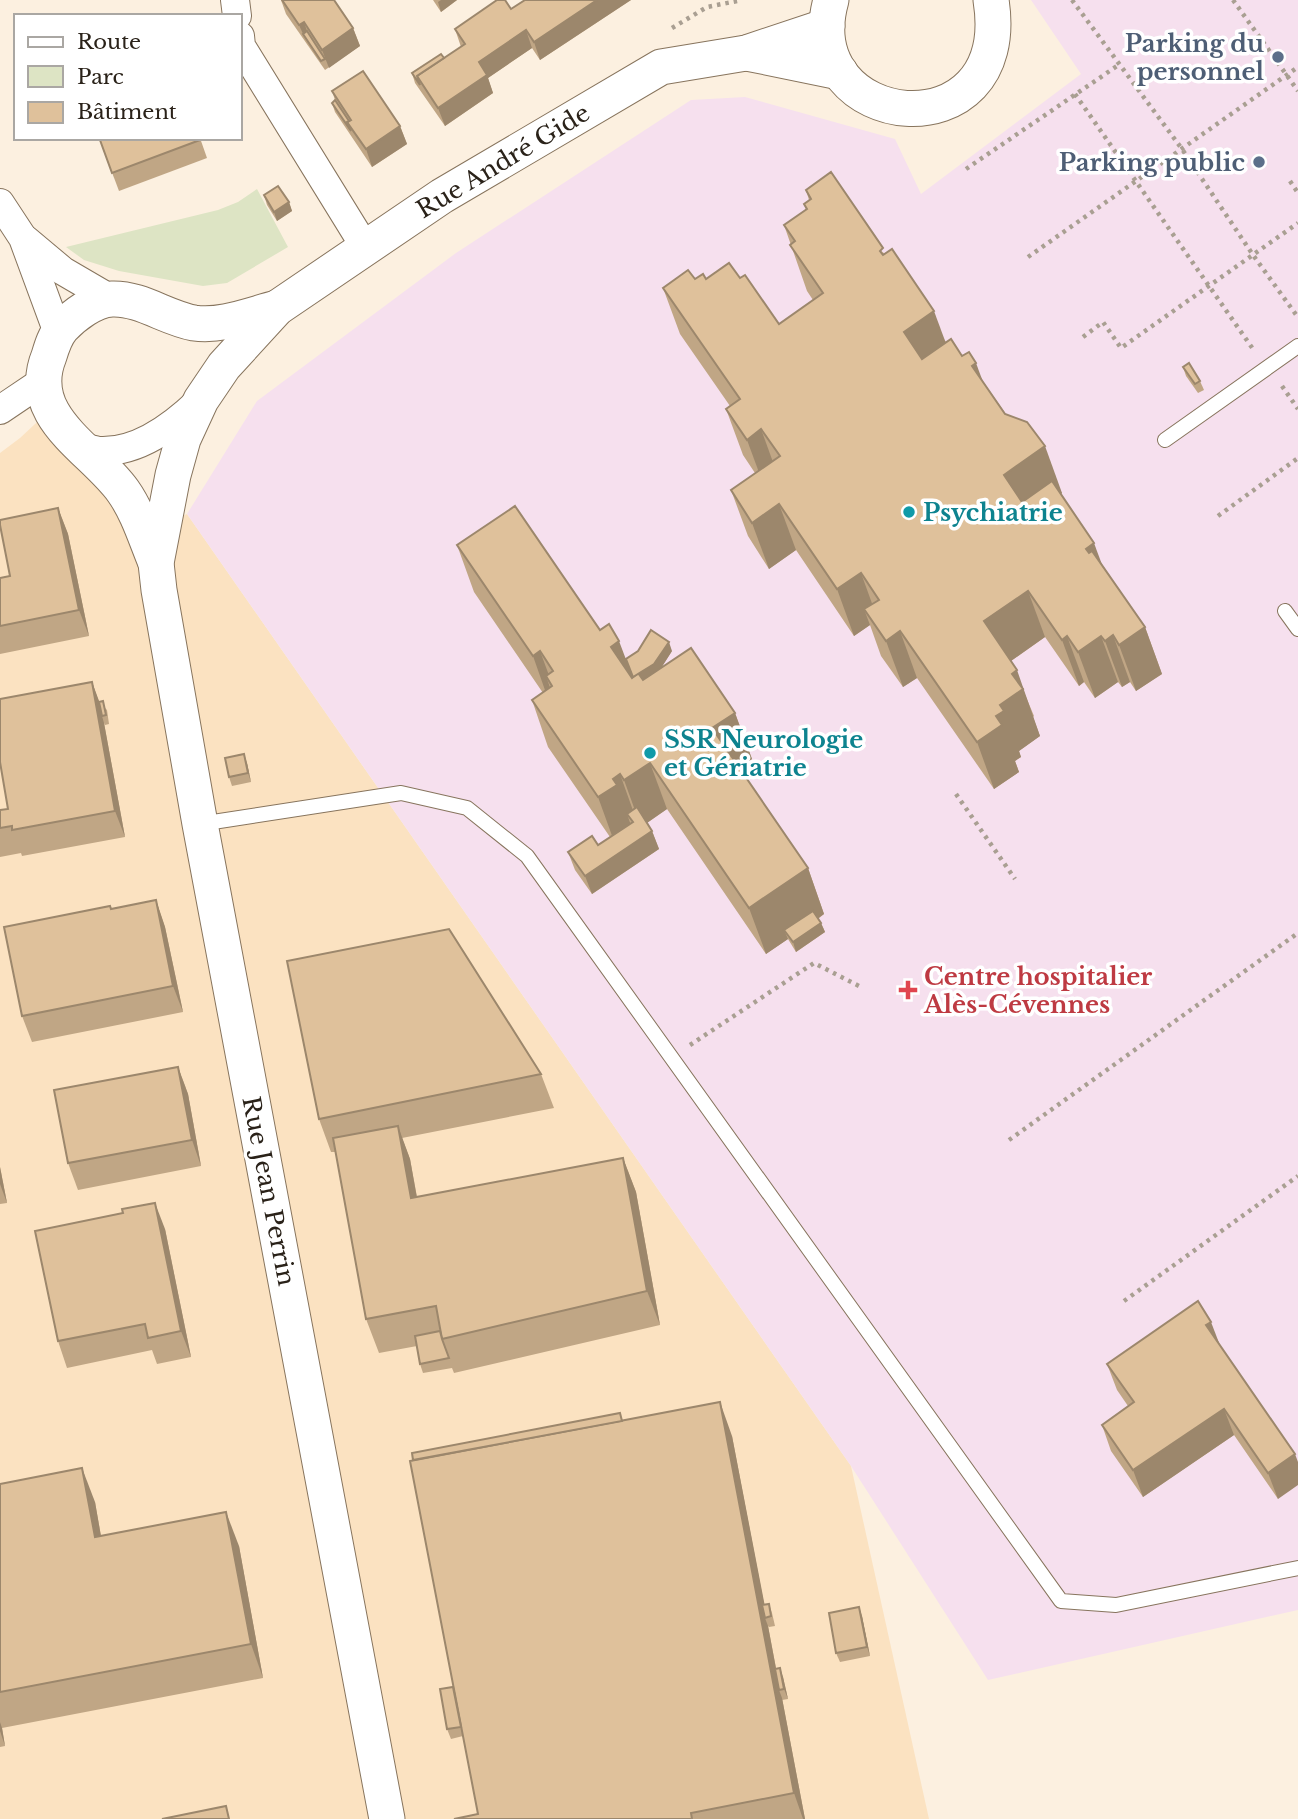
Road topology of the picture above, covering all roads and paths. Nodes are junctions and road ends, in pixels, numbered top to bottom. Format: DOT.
graph roads {
  1 [pos="991,0"];
  2 [pos="1072,0"];
  3 [pos="1233,0"];
  4 [pos="829,13"];
  5 [pos="242,48"];
  6 [pos="746,53"];
  7 [pos="1120,64"];
  8 [pos="1298,67"];
  9 [pos="840,72"];
  10 [pos="1286,75"];
  11 [pos="1298,91"];
  12 [pos="1075,94"];
  13 [pos="1182,149"];
  14 [pos="966,169"];
  15 [pos="1290,181"];
  16 [pos="1135,182"];
  17 [pos="1298,193"];
  18 [pos="0,202"];
  19 [pos="1298,223"];
  20 [pos="23,238"];
  21 [pos="365,247"];
  22 [pos="1252,255"];
  23 [pos="1028,257"];
  24 [pos="1208,287"];
  25 [pos="111,299"];
  26 [pos="277,308"];
  27 [pos="1297,316"];
  28 [pos="58,333"];
  29 [pos="1083,337"];
  30 [pos="1298,346"];
  31 [pos="1268,367"];
  32 [pos="43,381"];
  33 [pos="201,400"];
  34 [pos="1298,409"];
  35 [pos="0,411"];
  36 [pos="1165,440"];
  37 [pos="78,445"];
  38 [pos="1298,458"];
  39 [pos="1218,516"];
  40 [pos="156,563"];
  41 [pos="1285,611"];
  42 [pos="1298,629"];
  43 [pos="956,794"];
  44 [pos="200,824"];
  45 [pos="1015,879"];
  46 [pos="1298,933"];
  47 [pos="861,987"];
  48 [pos="672,1057"];
  49 [pos="1009,1140"];
  50 [pos="1298,1176"];
  51 [pos="1124,1301"];
  52 [pos="1298,1568"];
  53 [pos="387,1819"];
  1 -- 9 [label="street"];
  2 -- 7 [label="path"];
  3 -- 10 [label="path"];
  4 -- 6 [label="street, Rue André Gide"];
  4 -- 9 [label="street"];
  5 -- 21 [label="street"];
  6 -- 9 [label="street, Rue André Gide"];
  6 -- 21 [label="street, Rue André Gide"];
  7 -- 12 [label="path"];
  7 -- 13 [label="path"];
  8 -- 10 [label="path"];
  10 -- 11 [label="path"];
  10 -- 13 [label="path"];
  12 -- 14 [label="path"];
  12 -- 16 [label="path"];
  13 -- 16 [label="path"];
  13 -- 22 [label="path"];
  15 -- 17 [label="path"];
  16 -- 23 [label="path"];
  16 -- 24 [label="path"];
  18 -- 20 [label="street"];
  19 -- 22 [label="path"];
  20 -- 25 [label="street"];
  20 -- 28 [label="street"];
  21 -- 26 [label="street, Rue André Gide"];
  22 -- 24 [label="path"];
  22 -- 27 [label="path"];
  24 -- 29 [label="path"];
  24 -- 31 [label="path"];
  25 -- 26 [label="street"];
  25 -- 28 [label="street"];
  26 -- 33 [label="street"];
  28 -- 32 [label="street"];
  30 -- 31 [label="lane"];
  31 -- 34 [label="path"];
  31 -- 36 [label="lane"];
  32 -- 35 [label="street"];
  32 -- 37 [label="street"];
  33 -- 37 [label="street"];
  33 -- 40 [label="street"];
  37 -- 40 [label="street"];
  38 -- 39 [label="path"];
  40 -- 44 [label="street, Rue Jean Perrin"];
  41 -- 42 [label="lane"];
  43 -- 45 [label="path"];
  44 -- 48 [label="lane"];
  44 -- 53 [label="street, Rue Jean Perrin"];
  46 -- 49 [label="path"];
  47 -- 48 [label="path"];
  48 -- 52 [label="lane"];
  50 -- 51 [label="path"];
}
